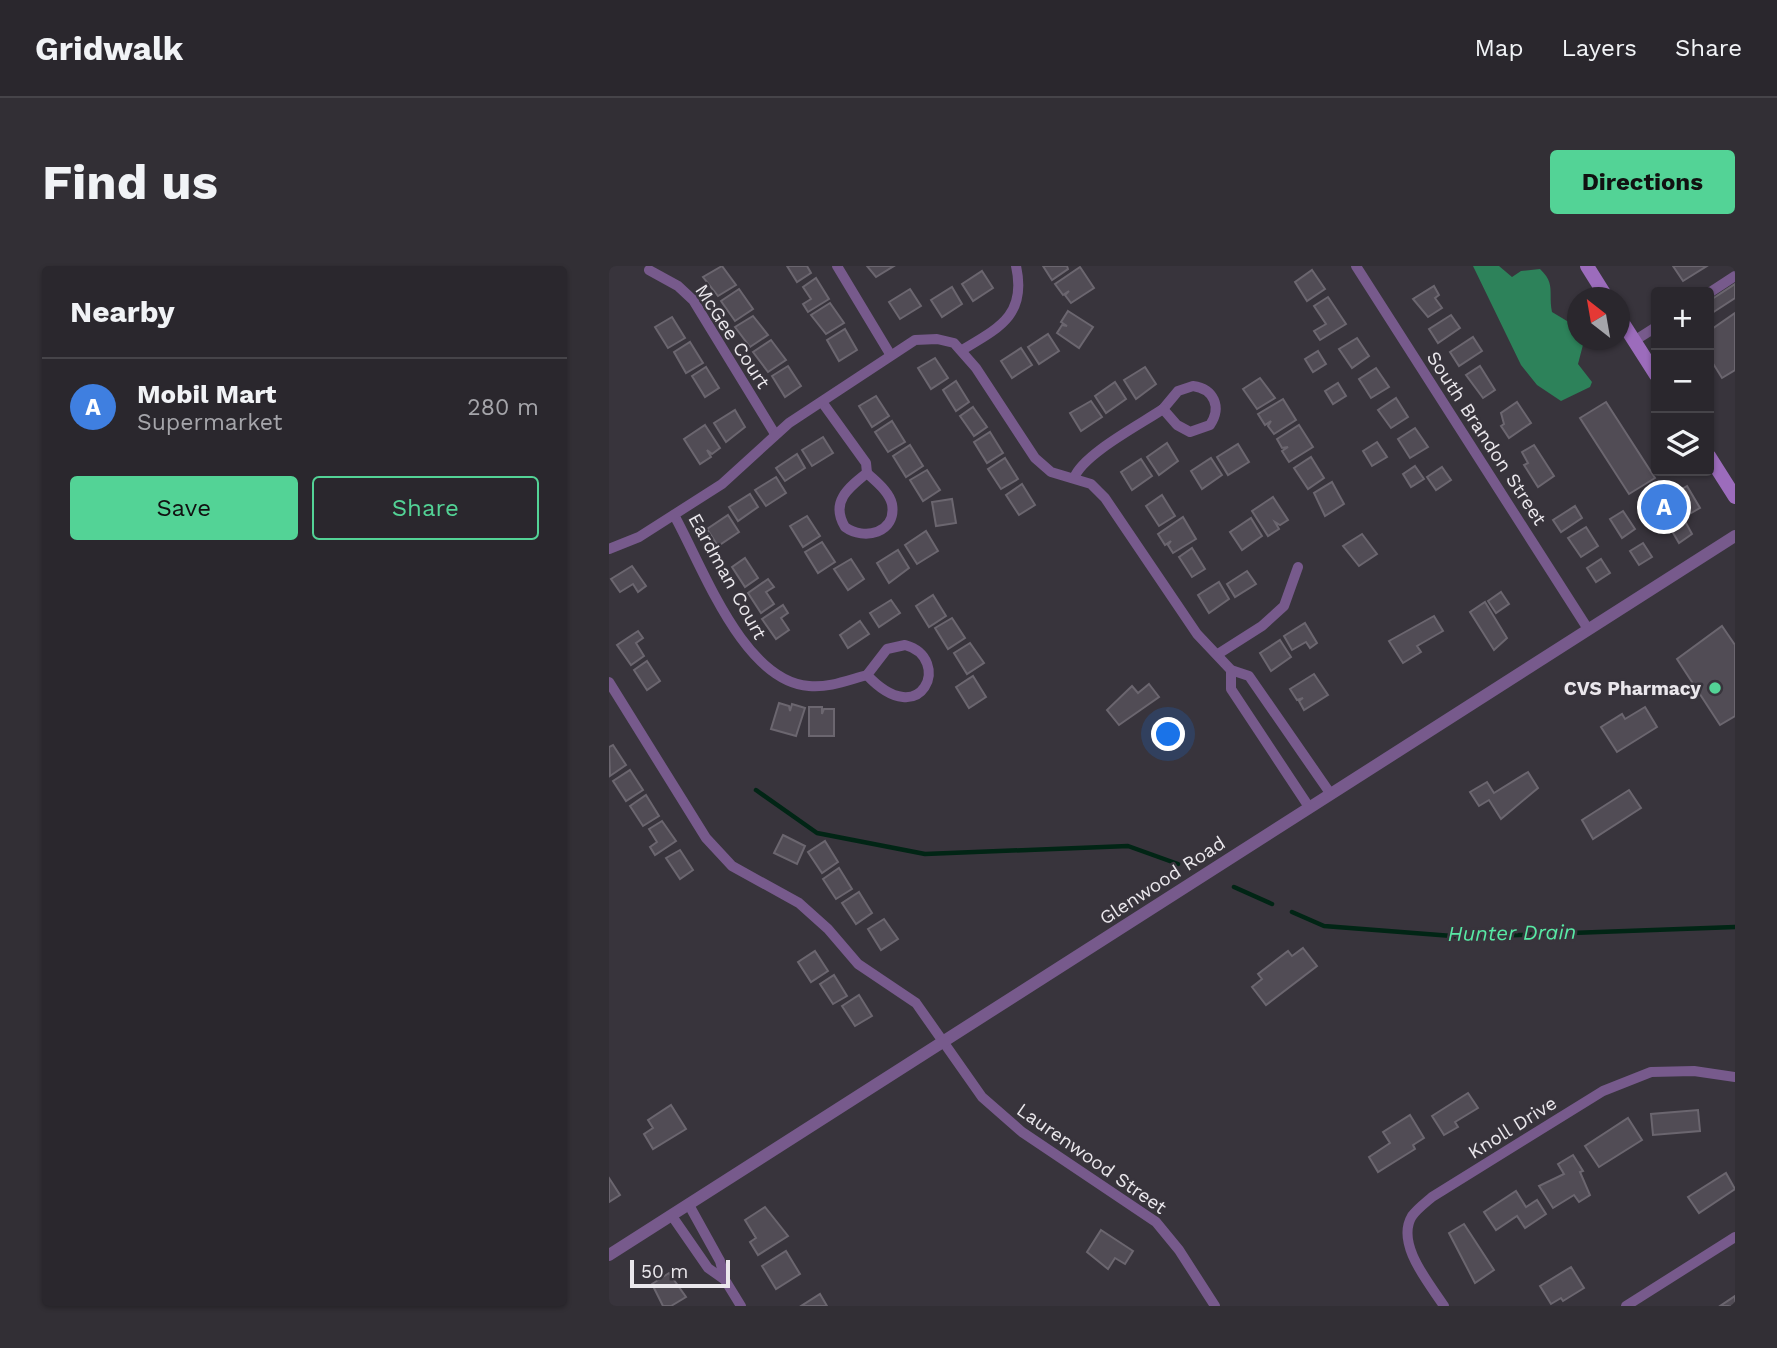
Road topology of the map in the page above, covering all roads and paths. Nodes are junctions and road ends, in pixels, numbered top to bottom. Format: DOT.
graph roads {
  1 [pos="837,266"];
  2 [pos="1016,266"];
  3 [pos="1356,266"];
  4 [pos="1587,266"];
  5 [pos="649,270"];
  6 [pos="1735,276"];
  7 [pos="1600,287"];
  8 [pos="1714,290"];
  9 [pos="1651,330"];
  10 [pos="1630,335"];
  11 [pos="1634,341"];
  12 [pos="962,351"];
  13 [pos="890,354"];
  14 [pos="1651,367"];
  15 [pos="822,402"];
  16 [pos="1163,409"];
  17 [pos="775,434"];
  18 [pos="1714,464"];
  19 [pos="867,472"];
  20 [pos="1074,478"];
  21 [pos="1735,497"];
  22 [pos="674,515"];
  23 [pos="1735,536"];
  24 [pos="609,549"];
  25 [pos="1298,567"];
  26 [pos="1588,629"];
  27 [pos="1218,654"];
  28 [pos="1231,670"];
  29 [pos="867,675"];
  30 [pos="609,682"];
  31 [pos="1282,722"];
  32 [pos="1263,735"];
  33 [pos="1330,793"];
  34 [pos="1309,807"];
  35 [pos="943,1042"];
  36 [pos="1735,1077"];
  37 [pos="689,1205"];
  38 [pos="672,1216"];
  39 [pos="1735,1237"];
  40 [pos="609,1255"];
  41 [pos="725,1280"];
  42 [pos="741,1306"];
  43 [pos="1215,1306"];
  44 [pos="1444,1306"];
  45 [pos="1626,1306"];
  1 -- 13 [label="street"];
  2 -- 12 [label="street"];
  3 -- 26 [label="street, South Brandon Street"];
  4 -- 7 [label="main road"];
  5 -- 17 [label="street, McGee Court"];
  6 -- 8 [label="street"];
  9 -- 11 [label="street"];
  10 -- 11 [label="main road"];
  11 -- 14 [label="main road"];
  12 -- 13 [label="street"];
  12 -- 20 [label="street"];
  13 -- 15 [label="street"];
  15 -- 17 [label="street"];
  15 -- 19 [label="street"];
  16 -- 16 [label="street"];
  16 -- 20 [label="street"];
  17 -- 22 [label="street"];
  18 -- 21 [label="main road"];
  19 -- 19 [label="street"];
  20 -- 27 [label="street"];
  22 -- 24 [label="street"];
  22 -- 29 [label="street, Eardman Court"];
  23 -- 26 [label="street, Glenwood Road"];
  25 -- 27 [label="street"];
  26 -- 33 [label="street, Glenwood Road"];
  27 -- 28 [label="street"];
  28 -- 31 [label="street"];
  28 -- 32 [label="street"];
  29 -- 29 [label="street"];
  30 -- 35 [label="street, Laurenwood Street"];
  31 -- 32 [label="street"];
  31 -- 33 [label="street"];
  32 -- 34 [label="street"];
  33 -- 34 [label="street, Glenwood Road"];
  34 -- 35 [label="street, Glenwood Road"];
  35 -- 37 [label="street, Glenwood Road"];
  35 -- 43 [label="street, Laurenwood Street"];
  36 -- 44 [label="street, Knoll Drive"];
  37 -- 38 [label="street, Glenwood Road"];
  37 -- 41 [label="street"];
  38 -- 40 [label="street, Glenwood Road"];
  38 -- 41 [label="street"];
  39 -- 45 [label="street"];
  41 -- 42 [label="street"];
}
